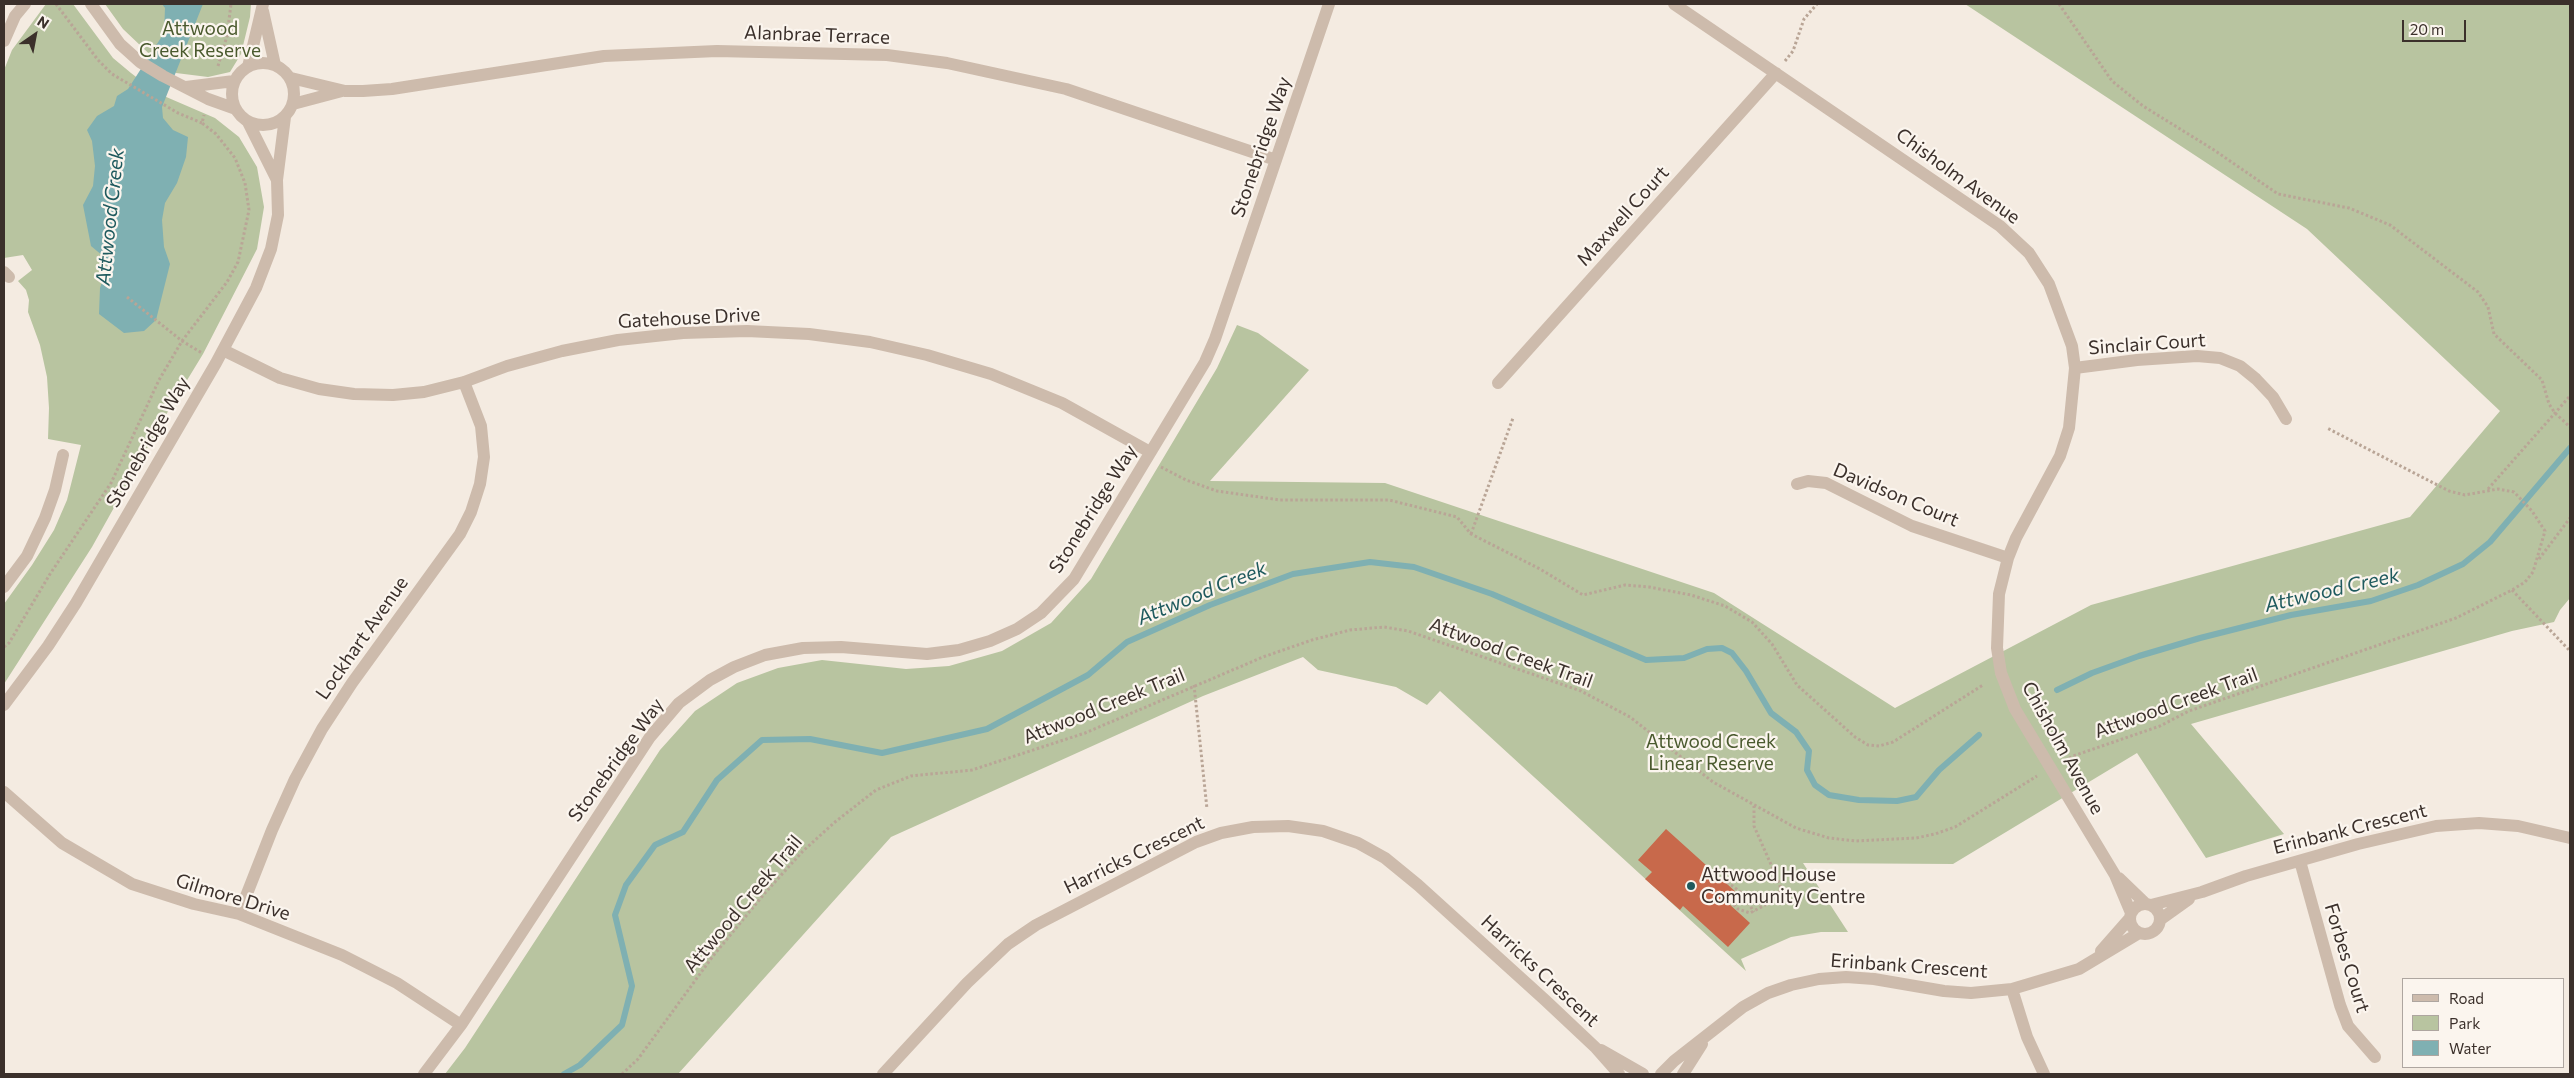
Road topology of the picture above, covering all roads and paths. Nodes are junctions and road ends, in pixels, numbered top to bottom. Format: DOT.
graph roads {
  1 [pos="25,4"];
  2 [pos="56,4"];
  3 [pos="91,4"];
  4 [pos="231,4"];
  5 [pos="1329,4"];
  6 [pos="1674,4"];
  7 [pos="1817,4"];
  8 [pos="2059,4"];
  9 [pos="262,5"];
  10 [pos="4,41"];
  11 [pos="275,65"];
  12 [pos="248,66"];
  13 [pos="1776,73"];
  14 [pos="291,78"];
  15 [pos="234,81"];
  16 [pos="212,85"];
  17 [pos="186,87"];
  18 [pos="345,90"];
  19 [pos="208,99"];
  20 [pos="293,104"];
  21 [pos="236,109"];
  22 [pos="285,117"];
  23 [pos="248,122"];
  24 [pos="202,124"];
  25 [pos="1276,160"];
  26 [pos="277,180"];
  27 [pos="127,297"];
  28 [pos="182,341"];
  29 [pos="223,350"];
  30 [pos="216,363"];
  31 [pos="2075,368"];
  32 [pos="464,382"];
  33 [pos="1498,383"];
  34 [pos="2570,396"];
  35 [pos="2555,414"];
  36 [pos="1513,418"];
  37 [pos="2286,419"];
  38 [pos="2570,427"];
  39 [pos="2327,428"];
  40 [pos="63,455"];
  41 [pos="1147,455"];
  42 [pos="1797,484"];
  43 [pos="2487,490"];
  44 [pos="2570,518"];
  45 [pos="1471,534"];
  46 [pos="2008,558"];
  47 [pos="2537,562"];
  48 [pos="4,587"];
  49 [pos="2512,590"];
  50 [pos="4,647"];
  51 [pos="2570,651"];
  52 [pos="1983,685"];
  53 [pos="1194,686"];
  54 [pos="4,705"];
  55 [pos="2050,770"];
  56 [pos="4,792"];
  57 [pos="1754,806"];
  58 [pos="1207,809"];
  59 [pos="2570,838"];
  60 [pos="2300,860"];
  61 [pos="2116,875"];
  62 [pos="1727,882"];
  63 [pos="2202,892"];
  64 [pos="1730,902"];
  65 [pos="2148,904"];
  66 [pos="1754,912"];
  67 [pos="239,914"];
  68 [pos="2131,916"];
  69 [pos="2160,920"];
  70 [pos="2140,933"];
  71 [pos="2093,960"];
  72 [pos="2012,989"];
  73 [pos="461,1025"];
  74 [pos="1705,1039"];
  75 [pos="1596,1048"];
  76 [pos="2375,1057"];
  77 [pos="424,1074"];
  78 [pos="622,1074"];
  79 [pos="883,1074"];
  80 [pos="1619,1074"];
  81 [pos="1643,1074"];
  82 [pos="1661,1074"];
  83 [pos="1683,1074"];
  84 [pos="2044,1074"];
  1 -- 10 [label="street"];
  2 -- 24 [label="path"];
  3 -- 17 [label="street"];
  4 -- 16 [label="path"];
  5 -- 25 [label="street, Stonebridge Way"];
  6 -- 13 [label="street, Chisholm Avenue"];
  7 -- 13 [label="path"];
  8 -- 35 [label="path"];
  9 -- 11 [label="street"];
  9 -- 12 [label="street"];
  11 -- 12 [label="street"];
  11 -- 14 [label="street, Alanbrae Terrace"];
  12 -- 15 [label="street"];
  13 -- 31 [label="street, Chisholm Avenue"];
  13 -- 33 [label="street, Maxwell Court"];
  14 -- 18 [label="street, Alanbrae Terrace"];
  14 -- 20 [label="street"];
  15 -- 16 [label="street"];
  15 -- 21 [label="street"];
  16 -- 17 [label="street"];
  17 -- 19 [label="street"];
  18 -- 20 [label="street, Alanbrae Terrace"];
  18 -- 25 [label="street, Alanbrae Terrace"];
  19 -- 21 [label="street"];
  19 -- 24 [label="path"];
  20 -- 22 [label="street"];
  21 -- 23 [label="street"];
  22 -- 23 [label="street"];
  22 -- 26 [label="street, Stonebridge Way"];
  23 -- 26 [label="street, Stonebridge Way"];
  24 -- 28 [label="path"];
  25 -- 41 [label="street, Stonebridge Way"];
  26 -- 29 [label="street, Stonebridge Way"];
  27 -- 28 [label="path"];
  28 -- 30 [label="path"];
  28 -- 50 [label="path"];
  29 -- 30 [label="street, Stonebridge Way"];
  29 -- 32 [label="street, Gatehouse Drive"];
  30 -- 54 [label="street, Stonebridge Way"];
  31 -- 37 [label="street, Sinclair Court"];
  31 -- 46 [label="street, Chisholm Avenue"];
  32 -- 41 [label="street, Gatehouse Drive"];
  32 -- 67 [label="street, Lockhart Avenue"];
  34 -- 35 [label="path"];
  35 -- 38 [label="path"];
  35 -- 43 [label="path"];
  36 -- 45 [label="path"];
  39 -- 43 [label="path, Attwood Creek Trail"];
  40 -- 48 [label="street"];
  41 -- 45 [label="path"];
  41 -- 73 [label="street, Stonebridge Way"];
  42 -- 46 [label="street, Davidson Court"];
  43 -- 47 [label="path, Attwood Creek Trail"];
  44 -- 47 [label="path"];
  45 -- 52 [label="path"];
  46 -- 55 [label="street, Chisholm Avenue"];
  47 -- 49 [label="path, Attwood Creek Trail"];
  49 -- 51 [label="path"];
  49 -- 55 [label="path, Attwood Creek Trail"];
  53 -- 57 [label="path, Attwood Creek Trail"];
  53 -- 58 [label="path"];
  53 -- 78 [label="path, Attwood Creek Trail"];
  55 -- 57 [label="path, Attwood Creek Trail"];
  55 -- 61 [label="street, Chisholm Avenue"];
  56 -- 67 [label="street, Gilmore Drive"];
  57 -- 66 [label="path"];
  59 -- 60 [label="street, Erinbank Crescent"];
  60 -- 63 [label="street, Erinbank Crescent"];
  60 -- 76 [label="street, Forbes Court"];
  61 -- 65 [label="street, Chisholm Avenue"];
  61 -- 68 [label="street, Chisholm Avenue"];
  62 -- 66 [label="path"];
  63 -- 65 [label="street, Erinbank Crescent"];
  63 -- 69 [label="street, Erinbank Crescent"];
  64 -- 66 [label="path"];
  65 -- 68 [label="street"];
  65 -- 69 [label="street"];
  67 -- 73 [label="street, Gilmore Drive"];
  68 -- 70 [label="street"];
  68 -- 71 [label="street, Erinbank Crescent"];
  69 -- 70 [label="street"];
  70 -- 71 [label="street, Erinbank Crescent"];
  71 -- 72 [label="street, Erinbank Crescent"];
  72 -- 74 [label="street, Erinbank Crescent"];
  72 -- 84 [label="street"];
  73 -- 77 [label="street, Stonebridge Way"];
  74 -- 82 [label="street, Erinbank Crescent"];
  74 -- 83 [label="street, Erinbank Crescent"];
  75 -- 79 [label="street, Harricks Crescent"];
  75 -- 80 [label="street, Harricks Crescent"];
  75 -- 81 [label="street, Harricks Crescent"];
}
